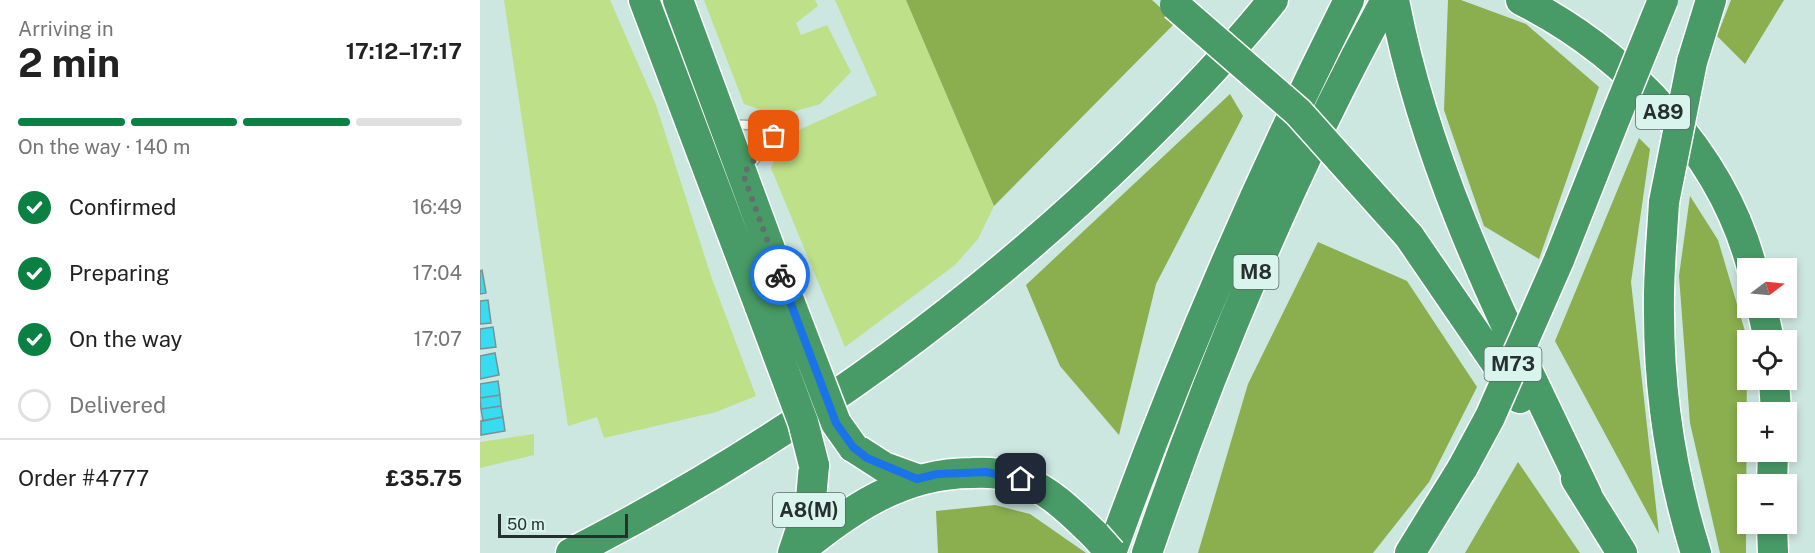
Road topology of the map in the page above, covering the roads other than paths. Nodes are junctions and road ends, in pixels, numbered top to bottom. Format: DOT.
graph roads {
  1 [pos="644,0"];
  2 [pos="678,0"];
  3 [pos="1273,0"];
  4 [pos="1349,0"];
  5 [pos="1386,0"];
  6 [pos="1394,0"];
  7 [pos="1521,0"];
  8 [pos="1663,0"];
  9 [pos="1711,0"];
  10 [pos="1172,2"];
  11 [pos="725,123"];
  12 [pos="743,174"];
  13 [pos="1749,258"];
  14 [pos="917,479"];
  15 [pos="1587,495"];
  16 [pos="1772,534"];
  17 [pos="1106,547"];
  18 [pos="571,553"];
  19 [pos="795,553"];
  20 [pos="1148,553"];
  21 [pos="1410,553"];
  22 [pos="1622,553"];
  23 [pos="1696,553"];
  24 [pos="1773,553"];
  1 -- 19 [label="highway, A8(M), bridge"];
  2 -- 11 [label="highway"];
  3 -- 18 [label="highway"];
  4 -- 17 [label="highway, M8"];
  5 -- 20 [label="highway, M8"];
  6 -- 15 [label="highway"];
  7 -- 13 [label="highway, A89"];
  8 -- 21 [label="highway, M73, bridge"];
  9 -- 23 [label="highway, bridge"];
  10 -- 15 [label="highway, bridge"];
  11 -- 12 [label="highway"];
  11 -- 12 [label="lane"];
  12 -- 14 [label="highway, bridge"];
  14 -- 17 [label="highway, M8"];
  14 -- 19 [label="highway, M8"];
  15 -- 22 [label="highway"];
  16 -- 24 [label="highway"];
}
